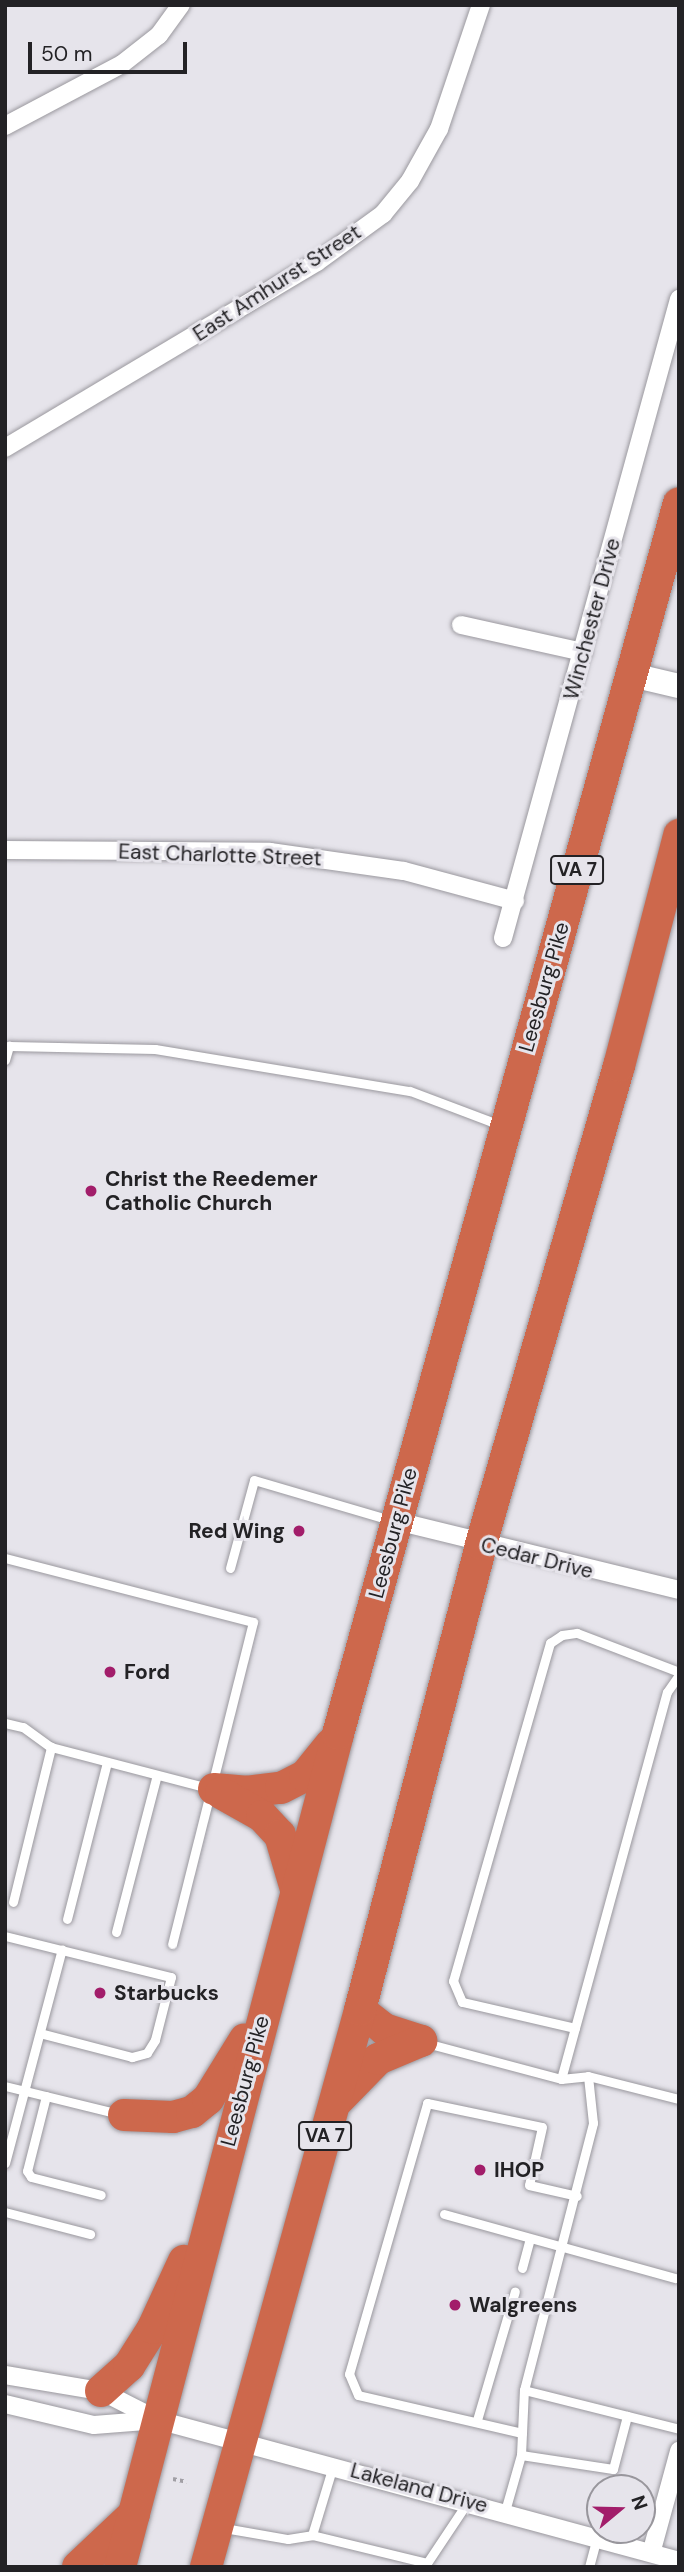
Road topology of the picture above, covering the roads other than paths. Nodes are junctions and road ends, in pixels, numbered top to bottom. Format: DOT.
graph roads {
  1 [pos="181,5"];
  2 [pos="481,5"];
  3 [pos="5,126"];
  4 [pos="679,299"];
  5 [pos="5,448"];
  6 [pos="679,503"];
  7 [pos="461,625"];
  8 [pos="583,652"];
  9 [pos="632,675"];
  10 [pos="679,686"];
  11 [pos="679,835"];
  12 [pos="5,850"];
  13 [pos="515,901"];
  14 [pos="503,938"];
  15 [pos="5,1060"];
  16 [pos="505,1127"];
  17 [pos="396,1521"];
  18 [pos="481,1544"];
  19 [pos="5,1558"];
  20 [pos="230,1568"];
  21 [pos="679,1590"];
  22 [pos="679,1674"];
  23 [pos="5,1723"];
  24 [pos="338,1734"];
  25 [pos="51,1747"];
  26 [pos="107,1762"];
  27 [pos="158,1774"];
  28 [pos="214,1789"];
  29 [pos="296,1890"];
  30 [pos="13,1902"];
  31 [pos="67,1919"];
  32 [pos="116,1932"];
  33 [pos="5,1936"];
  34 [pos="172,1944"];
  35 [pos="62,1949"];
  36 [pos="264,2008"];
  37 [pos="360,2010"];
  38 [pos="575,2028"];
  39 [pos="40,2033"];
  40 [pos="421,2041"];
  41 [pos="589,2076"];
  42 [pos="561,2079"];
  43 [pos="5,2086"];
  44 [pos="24,2091"];
  45 [pos="46,2096"];
  46 [pos="679,2099"];
  47 [pos="333,2105"];
  48 [pos="124,2115"];
  49 [pos="5,2163"];
  50 [pos="102,2194"];
  51 [pos="577,2196"];
  52 [pos="212,2204"];
  53 [pos="5,2212"];
  54 [pos="444,2214"];
  55 [pos="90,2234"];
  56 [pos="530,2239"];
  57 [pos="564,2250"];
  58 [pos="522,2268"];
  59 [pos="675,2278"];
  60 [pos="515,2291"];
  61 [pos="5,2375"];
  62 [pos="524,2390"];
  63 [pos="100,2391"];
  64 [pos="5,2403"];
  65 [pos="627,2416"];
  66 [pos="158,2420"];
  67 [pos="477,2420"];
  68 [pos="679,2429"];
  69 [pos="522,2433"];
  70 [pos="239,2439"];
  71 [pos="679,2451"];
  72 [pos="521,2455"];
  73 [pos="333,2465"];
  74 [pos="469,2501"];
  75 [pos="505,2511"];
  76 [pos="134,2514"];
  77 [pos="217,2527"];
  78 [pos="586,2533"];
  79 [pos="312,2535"];
  80 [pos="595,2544"];
  81 [pos="628,2544"];
  82 [pos="652,2550"];
  83 [pos="679,2561"];
  84 [pos="426,2565"];
  85 [pos="78,2567"];
  86 [pos="120,2567"];
  87 [pos="206,2567"];
  88 [pos="589,2567"];
  1 -- 3 [label="street"];
  2 -- 5 [label="street, East Amhurst Street"];
  4 -- 8 [label="street, Winchester Drive"];
  6 -- 9 [label="highway, Leesburg Pike / VA 7"];
  7 -- 8 [label="street"];
  8 -- 13 [label="street, Winchester Drive"];
  9 -- 10 [label="street"];
  9 -- 16 [label="highway, Leesburg Pike / VA 7"];
  11 -- 18 [label="highway, VA 7"];
  12 -- 13 [label="street, East Charlotte Street"];
  13 -- 14 [label="street, Winchester Drive"];
  15 -- 16 [label="lane"];
  16 -- 17 [label="highway, Leesburg Pike / VA 7"];
  17 -- 18 [label="street, Cedar Drive"];
  17 -- 20 [label="lane"];
  17 -- 24 [label="highway, Leesburg Pike / VA 7"];
  18 -- 21 [label="street, Cedar Drive"];
  18 -- 37 [label="highway, VA 7"];
  19 -- 28 [label="lane"];
  22 -- 38 [label="lane"];
  22 -- 38 [label="lane"];
  23 -- 25 [label="lane"];
  24 -- 28 [label="highway"];
  24 -- 29 [label="highway, Leesburg Pike / VA 7"];
  25 -- 26 [label="lane"];
  25 -- 30 [label="lane"];
  26 -- 27 [label="lane"];
  26 -- 31 [label="lane"];
  27 -- 28 [label="lane"];
  27 -- 32 [label="lane"];
  28 -- 29 [label="highway"];
  28 -- 34 [label="lane"];
  29 -- 36 [label="highway, Leesburg Pike / VA 7"];
  33 -- 35 [label="lane"];
  35 -- 39 [label="lane"];
  35 -- 39 [label="lane"];
  36 -- 48 [label="highway"];
  36 -- 52 [label="highway, Leesburg Pike / VA 7"];
  37 -- 40 [label="highway"];
  37 -- 47 [label="highway, VA 7"];
  38 -- 42 [label="lane"];
  39 -- 44 [label="lane"];
  40 -- 42 [label="lane"];
  40 -- 47 [label="highway"];
  41 -- 42 [label="lane"];
  41 -- 46 [label="lane"];
  41 -- 51 [label="lane"];
  43 -- 44 [label="lane"];
  44 -- 45 [label="lane"];
  44 -- 49 [label="lane"];
  45 -- 48 [label="lane"];
  45 -- 50 [label="lane"];
  47 -- 70 [label="highway, VA 7"];
  51 -- 57 [label="lane"];
  51 -- 67 [label="lane"];
  52 -- 63 [label="highway"];
  52 -- 66 [label="highway, Leesburg Pike / VA 7"];
  53 -- 55 [label="lane"];
  54 -- 56 [label="lane"];
  56 -- 57 [label="lane"];
  56 -- 58 [label="lane"];
  57 -- 59 [label="lane"];
  57 -- 62 [label="lane"];
  60 -- 67 [label="lane"];
  61 -- 63 [label="street"];
  62 -- 65 [label="lane"];
  62 -- 69 [label="lane"];
  63 -- 66 [label="street"];
  64 -- 66 [label="street"];
  65 -- 68 [label="lane"];
  65 -- 72 [label="lane"];
  66 -- 70 [label="street, Lakeland Drive"];
  66 -- 76 [label="highway, Leesburg Pike / VA 7"];
  67 -- 69 [label="lane"];
  69 -- 72 [label="lane"];
  70 -- 73 [label="street, Lakeland Drive"];
  70 -- 77 [label="highway, VA 7"];
  71 -- 82 [label="street"];
  72 -- 75 [label="lane"];
  73 -- 74 [label="street, Lakeland Drive"];
  73 -- 79 [label="lane"];
  74 -- 75 [label="street, Lakeland Drive"];
  74 -- 84 [label="lane"];
  75 -- 78 [label="street, Lakeland Drive"];
  76 -- 85 [label="highway"];
  76 -- 86 [label="highway, Leesburg Pike / VA 7"];
  77 -- 79 [label="lane"];
  77 -- 87 [label="highway, VA 7"];
  79 -- 84 [label="lane"];
  80 -- 88 [label="lane"];
  81 -- 82 [label="street, Lakeland Drive"];
  82 -- 83 [label="street, Lakeland Drive"];
}
